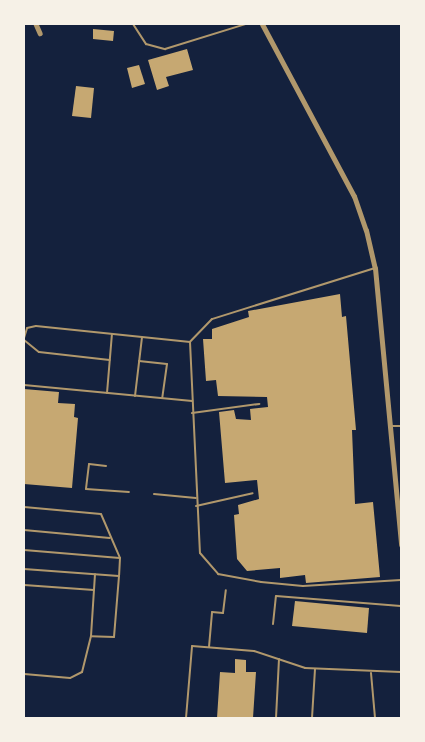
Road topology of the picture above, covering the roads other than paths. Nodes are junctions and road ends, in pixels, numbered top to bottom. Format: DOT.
graph roads {
  1 [pos="36,24"];
  2 [pos="133,24"];
  3 [pos="246,24"];
  4 [pos="262,24"];
  5 [pos="40,32"];
  6 [pos="375,268"];
  7 [pos="112,334"];
  8 [pos="142,337"];
  9 [pos="24,339"];
  10 [pos="190,342"];
  11 [pos="110,360"];
  12 [pos="139,360"];
  13 [pos="24,385"];
  14 [pos="107,393"];
  15 [pos="135,396"];
  16 [pos="162,398"];
  17 [pos="192,401"];
  18 [pos="259,404"];
  19 [pos="192,413"];
  20 [pos="389,426"];
  21 [pos="401,426"];
  22 [pos="106,466"];
  23 [pos="129,492"];
  24 [pos="253,493"];
  25 [pos="154,494"];
  26 [pos="196,498"];
  27 [pos="196,506"];
  28 [pos="24,507"];
  29 [pos="24,530"];
  30 [pos="110,538"];
  31 [pos="401,545"];
  32 [pos="24,550"];
  33 [pos="120,558"];
  34 [pos="24,569"];
  35 [pos="95,574"];
  36 [pos="119,576"];
  37 [pos="401,580"];
  38 [pos="24,585"];
  39 [pos="94,590"];
  40 [pos="226,590"];
  41 [pos="401,606"];
  42 [pos="273,624"];
  43 [pos="91,636"];
  44 [pos="209,647"];
  45 [pos="280,659"];
  46 [pos="315,669"];
  47 [pos="371,672"];
  48 [pos="401,672"];
  49 [pos="24,674"];
  50 [pos="186,718"];
  51 [pos="276,718"];
  52 [pos="312,718"];
  53 [pos="375,718"];
  1 -- 5 [label="street"];
  2 -- 3 [label="lane"];
  4 -- 6 [label="street"];
  6 -- 10 [label="lane"];
  6 -- 20 [label="street"];
  7 -- 8 [label="lane"];
  7 -- 9 [label="lane"];
  7 -- 11 [label="lane"];
  8 -- 10 [label="lane"];
  8 -- 12 [label="lane"];
  9 -- 11 [label="lane"];
  10 -- 17 [label="lane"];
  11 -- 14 [label="lane"];
  12 -- 15 [label="lane"];
  12 -- 16 [label="lane"];
  13 -- 14 [label="lane"];
  14 -- 15 [label="lane"];
  15 -- 16 [label="lane"];
  16 -- 17 [label="lane"];
  17 -- 19 [label="lane"];
  18 -- 19 [label="lane"];
  19 -- 26 [label="lane"];
  20 -- 21 [label="lane"];
  20 -- 31 [label="street"];
  22 -- 23 [label="lane"];
  24 -- 27 [label="lane"];
  25 -- 26 [label="lane"];
  26 -- 27 [label="lane"];
  27 -- 37 [label="lane"];
  28 -- 30 [label="lane"];
  29 -- 30 [label="lane"];
  30 -- 33 [label="lane"];
  32 -- 33 [label="lane"];
  33 -- 36 [label="lane"];
  34 -- 35 [label="lane"];
  35 -- 36 [label="lane"];
  35 -- 39 [label="lane"];
  36 -- 43 [label="lane"];
  38 -- 39 [label="lane"];
  39 -- 43 [label="lane"];
  40 -- 44 [label="lane"];
  41 -- 42 [label="lane"];
  43 -- 49 [label="lane"];
  44 -- 45 [label="lane"];
  44 -- 50 [label="lane"];
  45 -- 46 [label="lane"];
  45 -- 51 [label="lane"];
  46 -- 47 [label="lane"];
  46 -- 52 [label="lane"];
  47 -- 48 [label="lane"];
  47 -- 53 [label="lane"];
}
